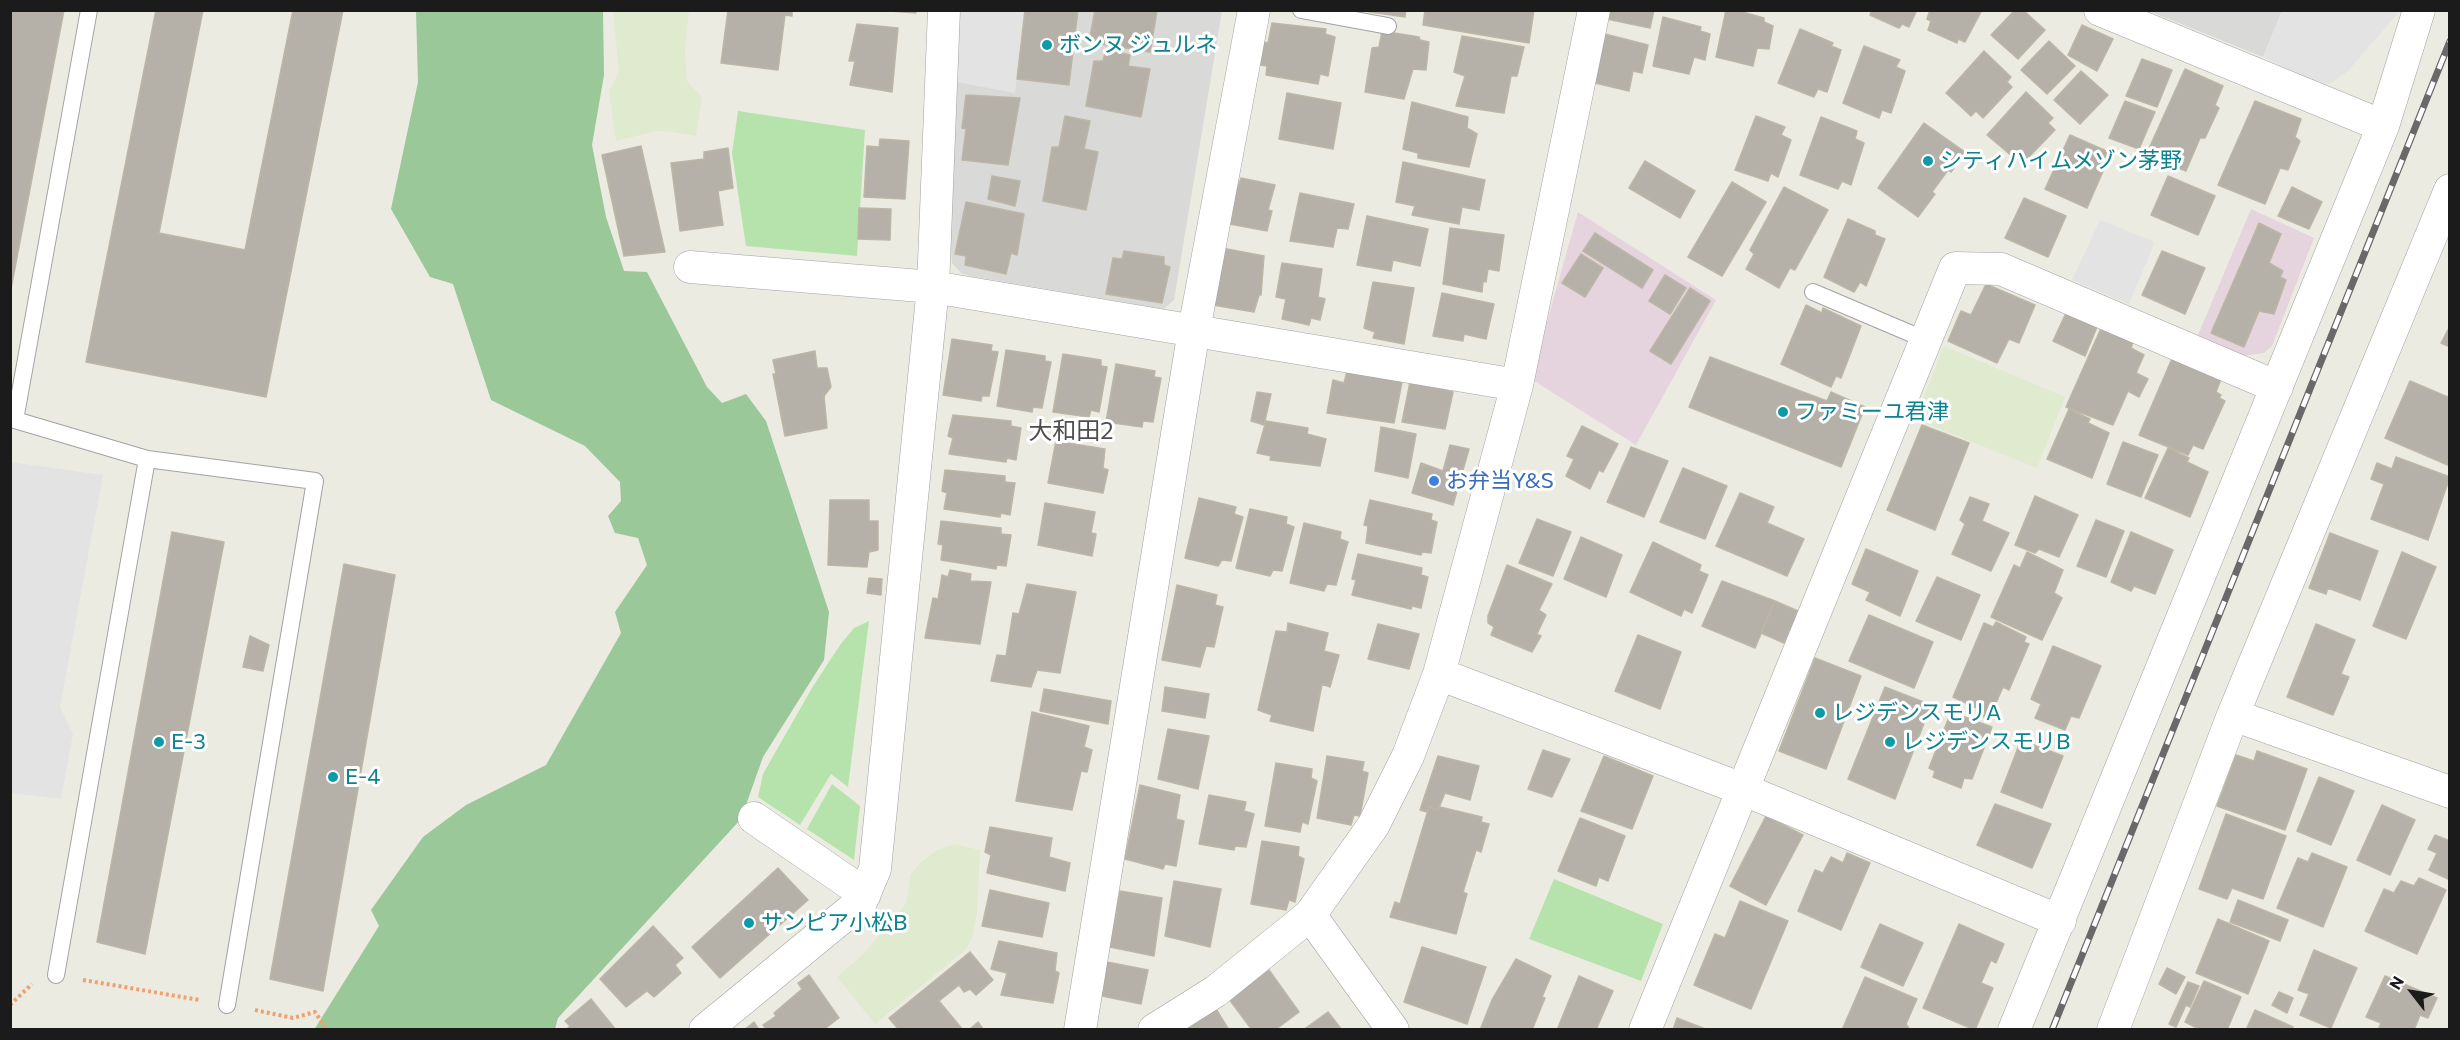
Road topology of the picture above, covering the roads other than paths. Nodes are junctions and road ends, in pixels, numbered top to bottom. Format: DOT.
graph roads {
  1 [pos="89,10"];
  2 [pos="944,10"];
  3 [pos="1254,10"];
  4 [pos="1301,10"];
  5 [pos="1594,10"];
  6 [pos="2100,10"];
  7 [pos="2419,10"];
  8 [pos="1388,26"];
  9 [pos="2383,126"];
  10 [pos="2450,190"];
  11 [pos="690,267"];
  12 [pos="933,287"];
  13 [pos="1813,292"];
  14 [pos="1194,330"];
  15 [pos="1926,340"];
  16 [pos="1517,385"];
  17 [pos="2277,387"];
  18 [pos="147,459"];
  19 [pos="1439,674"];
  20 [pos="2233,715"];
  21 [pos="1742,789"];
  22 [pos="2450,792"];
  23 [pos="754,818"];
  24 [pos="865,894"];
  25 [pos="1310,915"];
  26 [pos="2060,921"];
  27 [pos="56,975"];
  28 [pos="227,1005"];
  29 [pos="705,1029"];
  30 [pos="1080,1029"];
  31 [pos="1154,1029"];
  32 [pos="1393,1029"];
  33 [pos="1645,1029"];
  34 [pos="2014,1029"];
  35 [pos="2113,1029"];
  1 -- 18 [label="lane"];
  2 -- 12 [label="street"];
  3 -- 14 [label="street"];
  4 -- 8 [label="lane"];
  5 -- 16 [label="street"];
  6 -- 9 [label="street"];
  7 -- 9 [label="street"];
  9 -- 17 [label="street"];
  10 -- 20 [label="street"];
  11 -- 12 [label="street"];
  12 -- 14 [label="street"];
  12 -- 24 [label="street"];
  13 -- 15 [label="lane"];
  14 -- 16 [label="street"];
  14 -- 30 [label="street"];
  15 -- 17 [label="street"];
  15 -- 21 [label="street"];
  16 -- 19 [label="street"];
  17 -- 26 [label="street"];
  18 -- 27 [label="lane"];
  18 -- 28 [label="lane"];
  19 -- 21 [label="street"];
  19 -- 25 [label="street"];
  20 -- 22 [label="street"];
  20 -- 35 [label="street"];
  21 -- 26 [label="street"];
  21 -- 33 [label="street"];
  23 -- 24 [label="street"];
  24 -- 29 [label="street"];
  25 -- 31 [label="street"];
  25 -- 32 [label="street"];
  26 -- 34 [label="street"];
}
